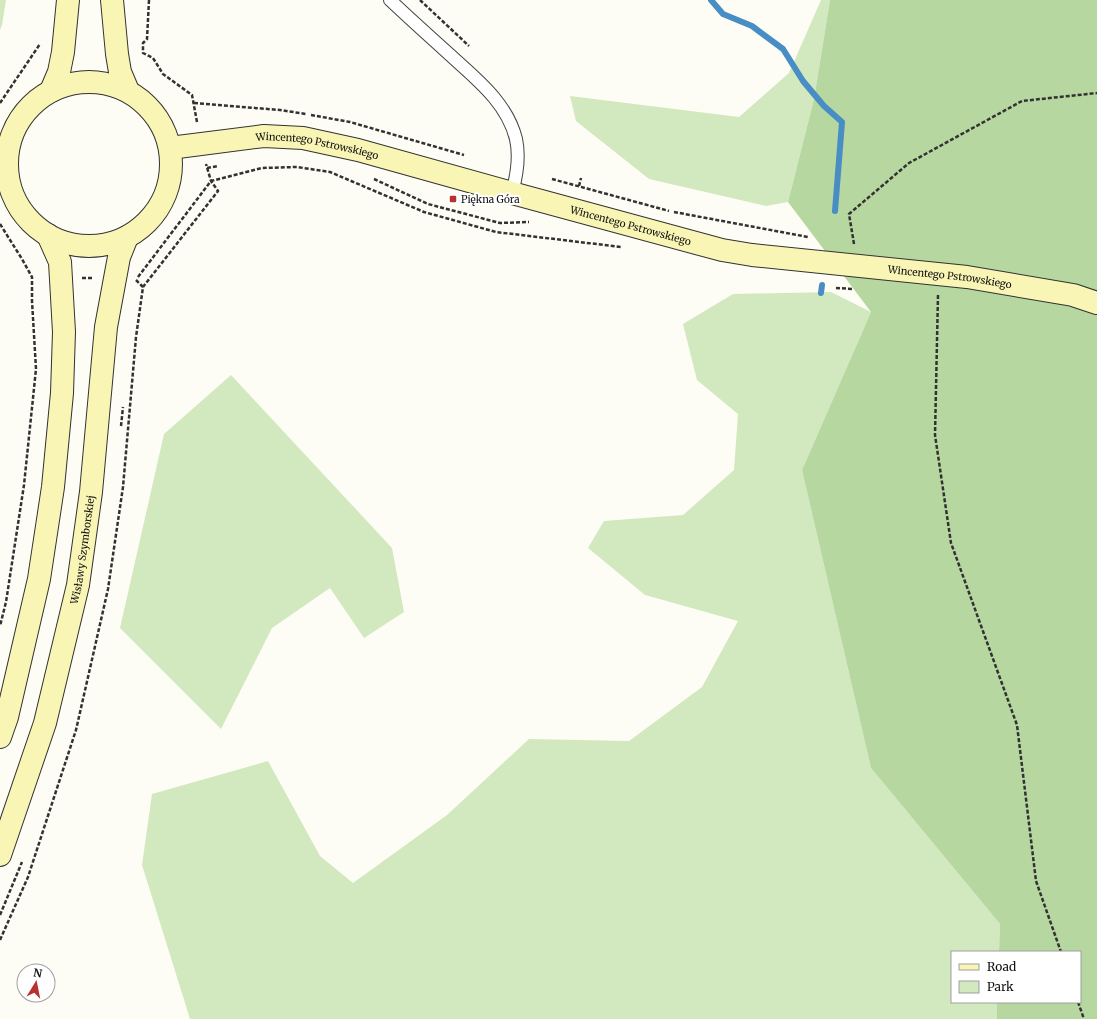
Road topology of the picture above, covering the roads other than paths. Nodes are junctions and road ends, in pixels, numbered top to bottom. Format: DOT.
graph roads {
  1 [pos="68,0"];
  2 [pos="112,0"];
  3 [pos="390,0"];
  4 [pos="51,91"];
  5 [pos="128,91"];
  6 [pos="170,148"];
  7 [pos="512,193"];
  8 [pos="48,235"];
  9 [pos="127,237"];
  10 [pos="1097,303"];
  11 [pos="0,738"];
  12 [pos="0,855"];
  1 -- 4 [label="main road"];
  2 -- 5 [label="main road"];
  3 -- 7 [label="lane"];
  4 -- 5 [label="main road"];
  4 -- 8 [label="main road"];
  5 -- 6 [label="main road"];
  6 -- 7 [label="main road, Wincentego Pstrowskiego"];
  6 -- 9 [label="main road"];
  7 -- 10 [label="main road, Wincentego Pstrowskiego"];
  8 -- 9 [label="main road"];
  8 -- 11 [label="main road"];
  9 -- 12 [label="main road, Wisławy Szymborskiej"];
}
